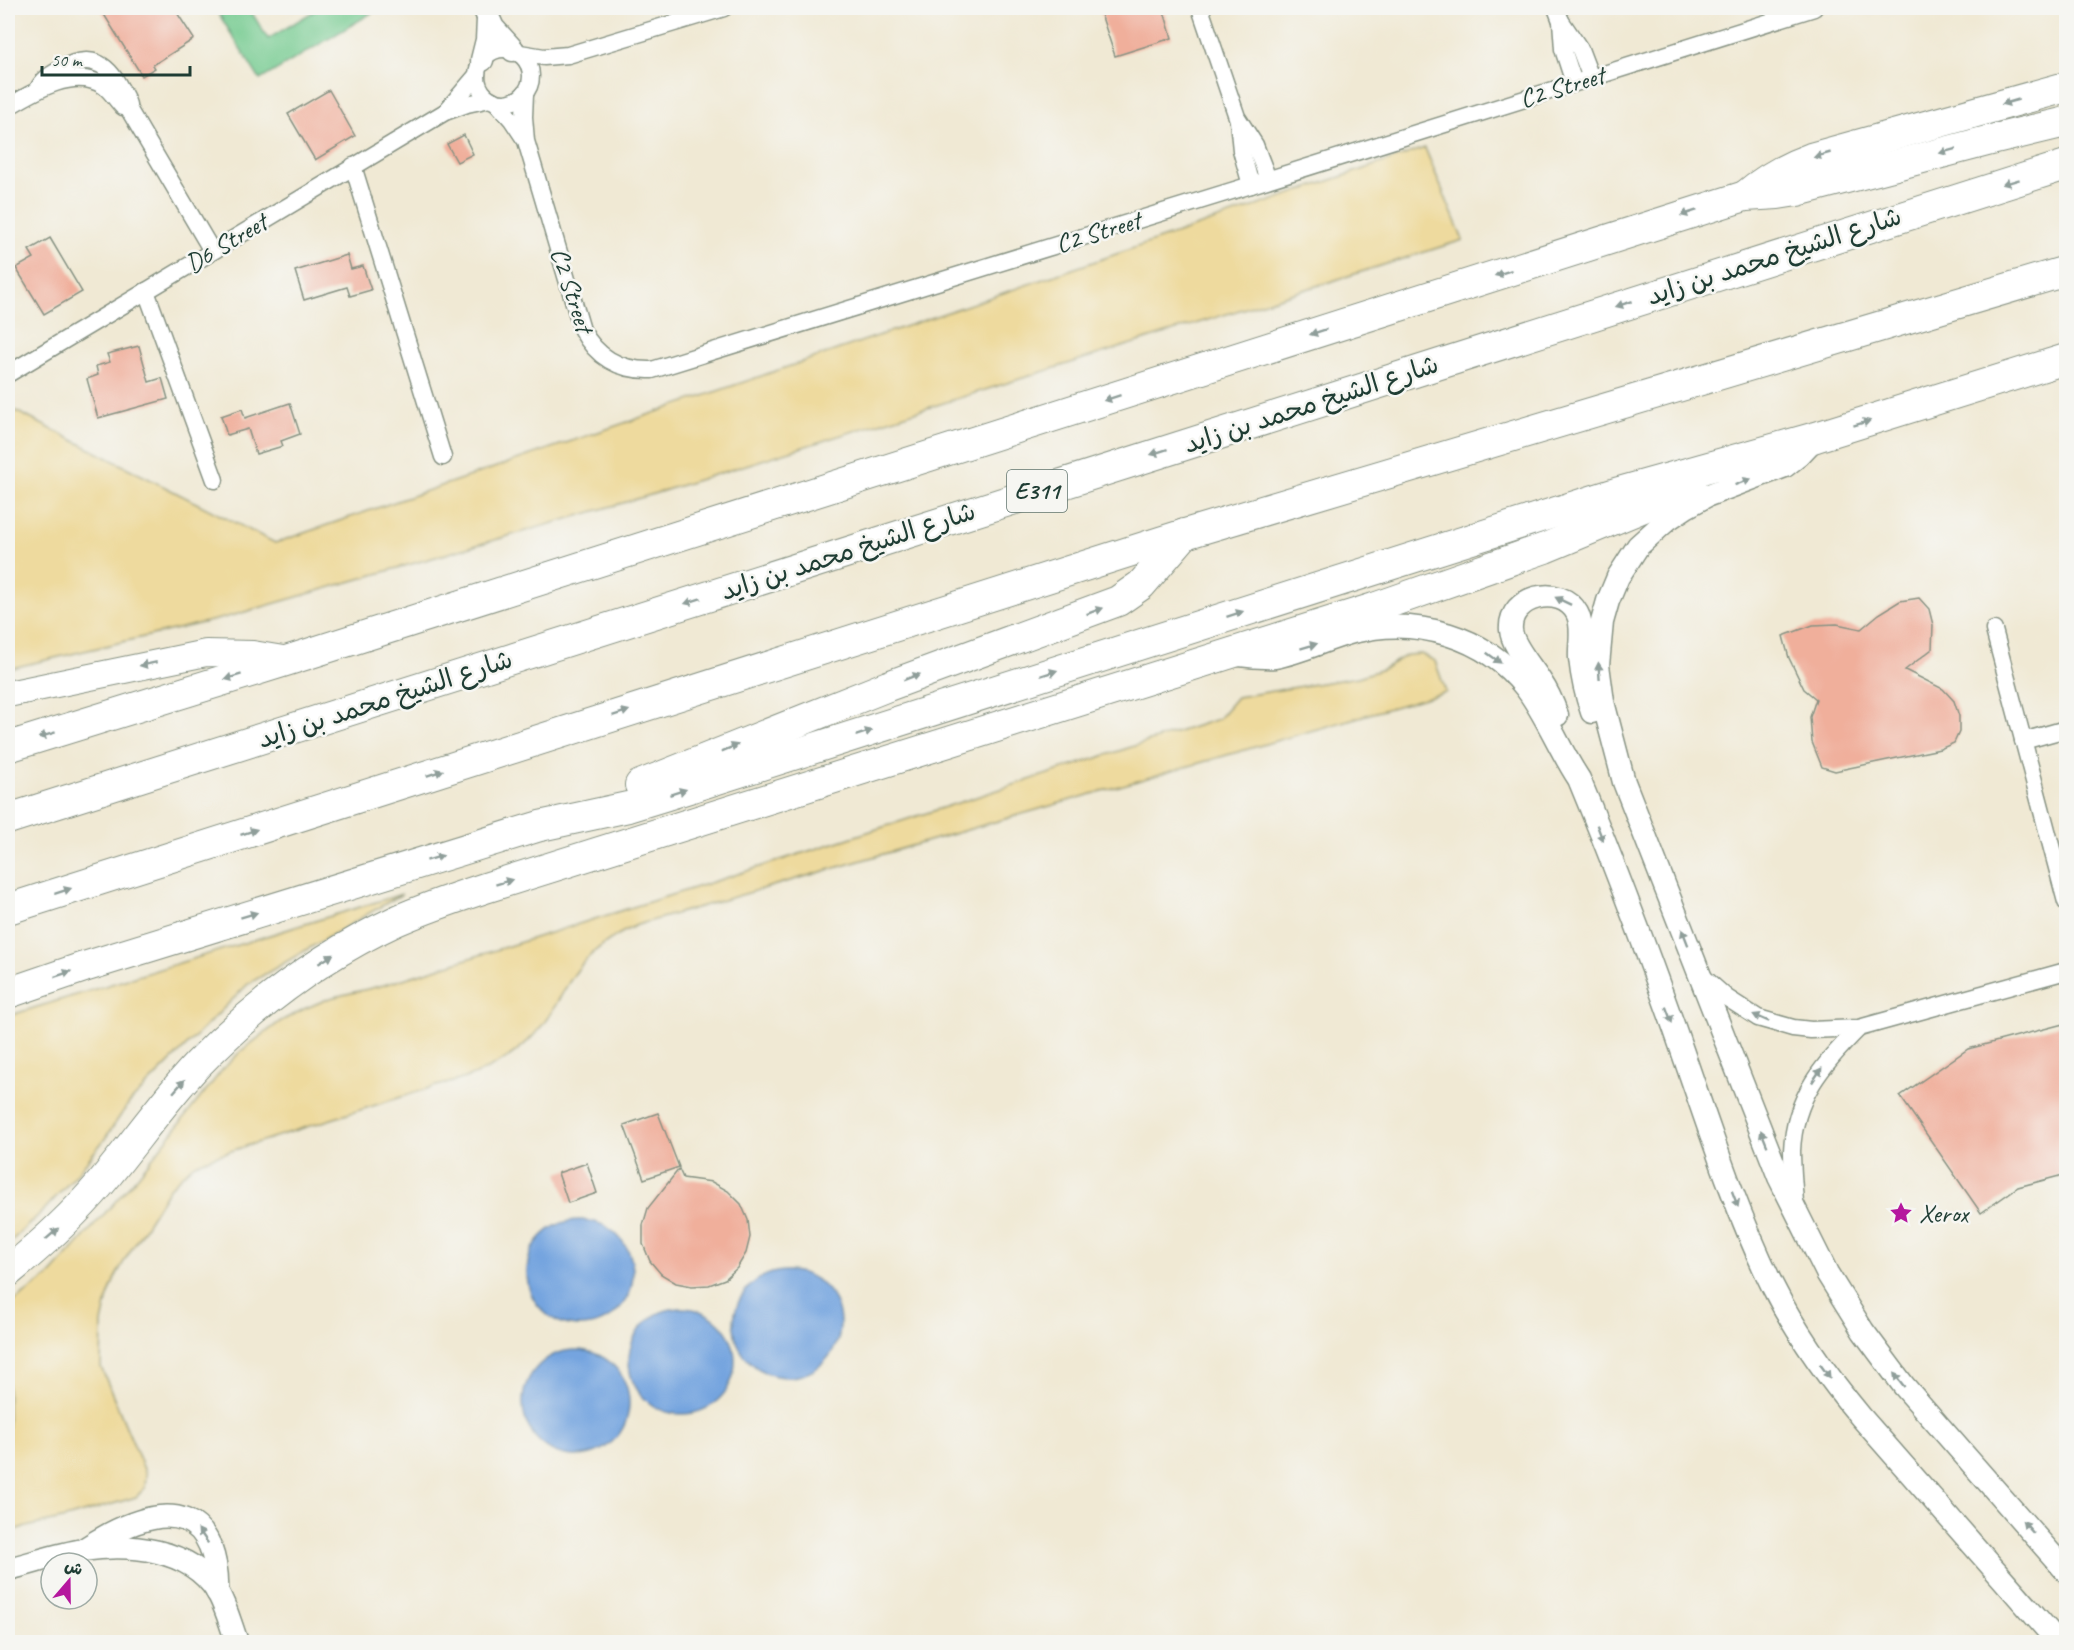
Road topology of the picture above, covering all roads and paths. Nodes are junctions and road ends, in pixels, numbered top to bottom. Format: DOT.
graph roads {
  1 [pos="724,8"];
  2 [pos="1200,8"];
  3 [pos="1814,8"];
  4 [pos="486,13"];
  5 [pos="1559,14"];
  6 [pos="517,52"];
  7 [pos="568,55"];
  8 [pos="480,67"];
  9 [pos="1591,78"];
  10 [pos="1574,83"];
  11 [pos="2066,87"];
  12 [pos="527,90"];
  13 [pos="493,100"];
  14 [pos="8,107"];
  15 [pos="445,112"];
  16 [pos="1237,117"];
  17 [pos="2067,122"];
  18 [pos="526,141"];
  19 [pos="2067,165"];
  20 [pos="353,166"];
  21 [pos="1268,179"];
  22 [pos="1251,185"];
  23 [pos="1745,196"];
  24 [pos="212,251"];
  25 [pos="2067,271"];
  26 [pos="146,291"];
  27 [pos="2067,360"];
  28 [pos="8,374"];
  29 [pos="1816,437"];
  30 [pos="1766,451"];
  31 [pos="442,457"];
  32 [pos="215,480"];
  33 [pos="1185,534"];
  34 [pos="1994,630"];
  35 [pos="1231,654"];
  36 [pos="289,660"];
  37 [pos="8,694"];
  38 [pos="2067,729"];
  39 [pos="2023,741"];
  40 [pos="8,747"];
  41 [pos="1620,769"];
  42 [pos="1579,779"];
  43 [pos="8,819"];
  44 [pos="540,826"];
  45 [pos="2067,902"];
  46 [pos="8,909"];
  47 [pos="2067,971"];
  48 [pos="1699,974"];
  49 [pos="8,993"];
  50 [pos="1859,1028"];
  51 [pos="1796,1212"];
  52 [pos="8,1272"];
  53 [pos="83,1550"];
  54 [pos="8,1569"];
  55 [pos="2067,1571"];
  56 [pos="217,1592"];
  57 [pos="237,1642"];
  58 [pos="2058,1642"];
  1 -- 7 [label="street"];
  2 -- 16 [label="street"];
  3 -- 9 [label="street, C2 Street"];
  4 -- 6 [label="street"];
  4 -- 8 [label="street"];
  5 -- 9 [label="street"];
  5 -- 10 [label="street"];
  6 -- 7 [label="street"];
  6 -- 8 [label="street"];
  6 -- 12 [label="street"];
  7 -- 12 [label="street"];
  8 -- 13 [label="street"];
  8 -- 15 [label="street, D6 Street"];
  9 -- 10 [label="street, C2 Street"];
  10 -- 21 [label="street, C2 Street"];
  11 -- 23 [label="highway, one-way"];
  12 -- 13 [label="street"];
  12 -- 18 [label="street, C2 Street"];
  13 -- 15 [label="street, D6 Street"];
  13 -- 18 [label="street, C2 Street"];
  14 -- 24 [label="street"];
  15 -- 20 [label="street, D6 Street"];
  16 -- 21 [label="street"];
  16 -- 22 [label="street"];
  17 -- 23 [label="highway, one-way"];
  18 -- 22 [label="street, C2 Street"];
  19 -- 43 [label="highway, شارع الشيخ محمد بن زايد / E311, one-way"];
  20 -- 24 [label="street, D6 Street"];
  20 -- 31 [label="street"];
  21 -- 22 [label="street, C2 Street"];
  23 -- 36 [label="highway, one-way"];
  24 -- 26 [label="street, D6 Street"];
  25 -- 33 [label="highway"];
  26 -- 28 [label="street, D6 Street"];
  26 -- 32 [label="street"];
  29 -- 27 [label="highway, one-way"];
  29 -- 30 [label="highway"];
  41 -- 29 [label="street, one-way"];
  30 -- 35 [label="highway"];
  44 -- 30 [label="highway, one-way"];
  44 -- 33 [label="highway, one-way"];
  46 -- 33 [label="highway, one-way"];
  34 -- 39 [label="street"];
  35 -- 42 [label="street, one-way"];
  52 -- 35 [label="highway, one-way"];
  36 -- 37 [label="main road, one-way"];
  36 -- 40 [label="highway, one-way"];
  38 -- 39 [label="street"];
  39 -- 45 [label="street"];
  41 -- 42 [label="street, one-way"];
  48 -- 41 [label="street, one-way"];
  42 -- 58 [label="street, one-way"];
  49 -- 44 [label="highway, one-way"];
  47 -- 50 [label="street"];
  50 -- 48 [label="street, one-way"];
  51 -- 48 [label="street, one-way"];
  51 -- 50 [label="street, one-way"];
  55 -- 51 [label="street, one-way"];
  53 -- 54 [label="street"];
  53 -- 56 [label="street"];
  56 -- 53 [label="street, one-way"];
  56 -- 57 [label="street"];
}
